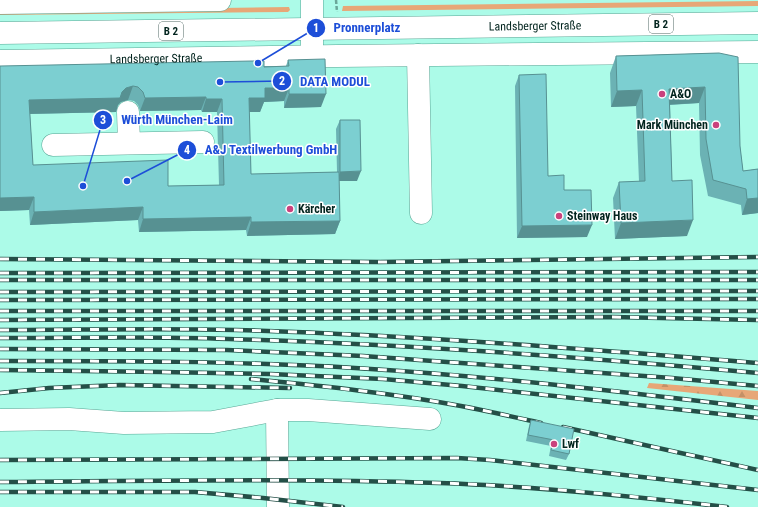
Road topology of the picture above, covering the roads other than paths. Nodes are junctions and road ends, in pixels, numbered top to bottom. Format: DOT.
graph roads {
  1 [pos="220,0"];
  2 [pos="312,0"];
  3 [pos="0,3"];
  4 [pos="758,23"];
  5 [pos="312,29"];
  6 [pos="0,33"];
  7 [pos="758,52"];
  8 [pos="418,55"];
  9 [pos="312,56"];
  10 [pos="0,61"];
  11 [pos="128,112"];
  12 [pos="203,142"];
  13 [pos="129,143"];
  14 [pos="53,145"];
  15 [pos="420,213"];
  16 [pos="277,410"];
  17 [pos="430,419"];
  18 [pos="0,420"];
  19 [pos="278,507"];
  1 -- 3 [label="street"];
  2 -- 5 [label="street"];
  4 -- 5 [label="street, Landsberger Straße / B 2"];
  5 -- 6 [label="street, Landsberger Straße / B 2"];
  5 -- 9 [label="street"];
  7 -- 8 [label="street, Landsberger Straße"];
  8 -- 9 [label="street, Landsberger Straße"];
  8 -- 15 [label="street"];
  9 -- 10 [label="street, Landsberger Straße"];
  11 -- 13 [label="street"];
  12 -- 13 [label="street"];
  13 -- 14 [label="street"];
  16 -- 17 [label="street"];
  16 -- 18 [label="street"];
  16 -- 19 [label="street"];
}
